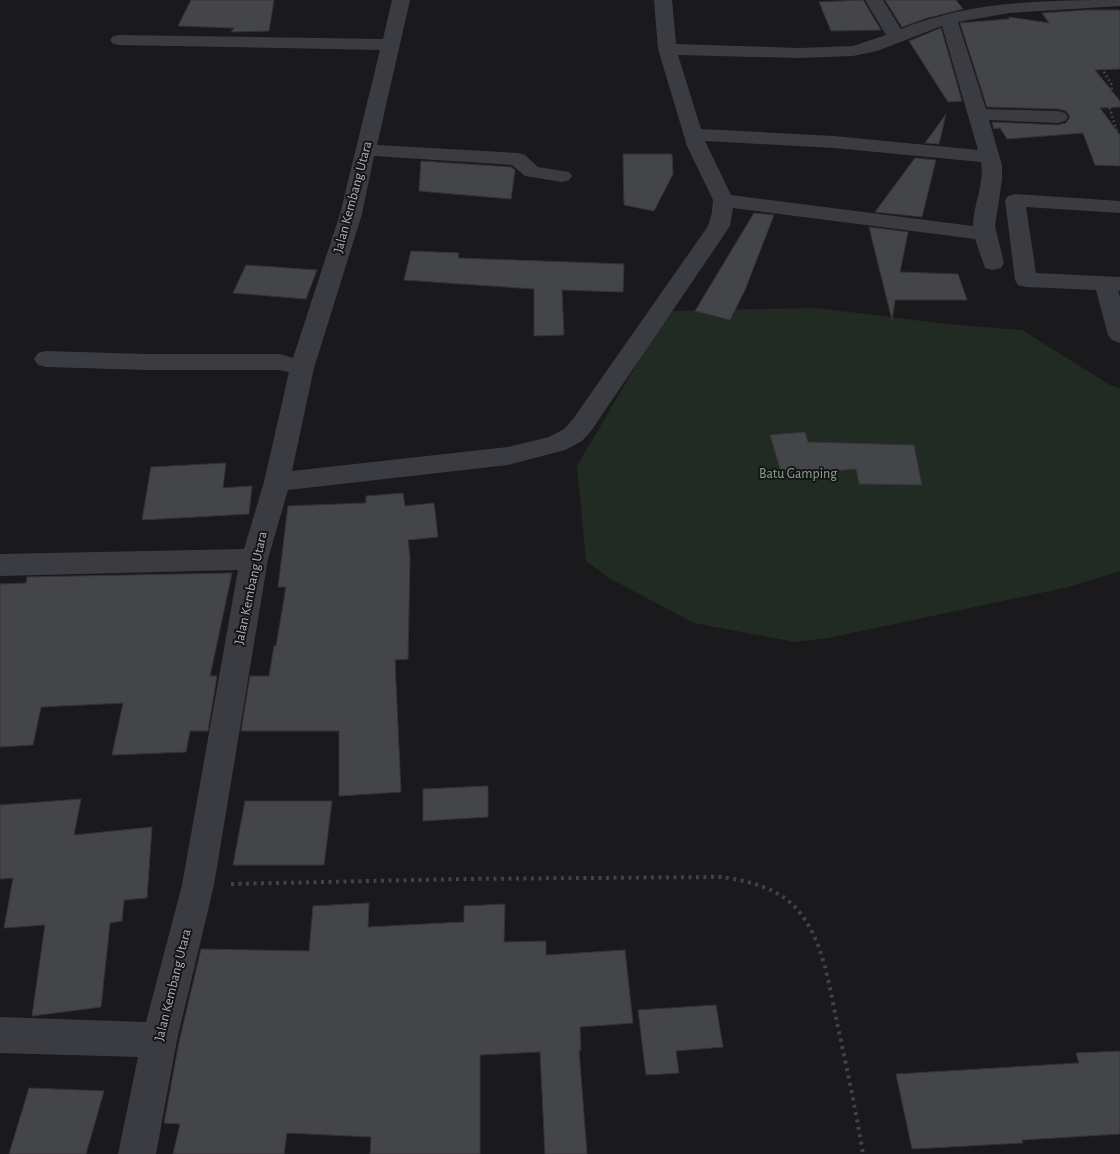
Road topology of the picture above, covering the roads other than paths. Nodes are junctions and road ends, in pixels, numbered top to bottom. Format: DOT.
graph roads {
  1 [pos="401,0"];
  2 [pos="663,0"];
  3 [pos="874,0"];
  4 [pos="1120,1"];
  5 [pos="948,19"];
  6 [pos="896,36"];
  7 [pos="119,40"];
  8 [pos="392,45"];
  9 [pos="667,49"];
  10 [pos="977,114"];
  11 [pos="1058,117"];
  12 [pos="693,134"];
  13 [pos="366,150"];
  14 [pos="990,157"];
  15 [pos="562,176"];
  16 [pos="723,200"];
  17 [pos="1120,207"];
  18 [pos="984,234"];
  19 [pos="993,263"];
  20 [pos="1113,284"];
  21 [pos="1120,335"];
  22 [pos="46,359"];
  23 [pos="302,368"];
  24 [pos="277,482"];
  25 [pos="254,559"];
  26 [pos="0,565"];
  27 [pos="0,1035"];
  28 [pos="158,1040"];
  29 [pos="137,1154"];
  1 -- 8 [label="street, Jalan Kembang Utara"];
  2 -- 9 [label="street"];
  3 -- 6 [label="street"];
  4 -- 5 [label="street"];
  5 -- 6 [label="street"];
  5 -- 10 [label="street"];
  6 -- 9 [label="street"];
  7 -- 8 [label="street"];
  8 -- 13 [label="street, Jalan Kembang Utara"];
  9 -- 12 [label="street"];
  10 -- 11 [label="street"];
  10 -- 14 [label="street"];
  12 -- 14 [label="street"];
  12 -- 16 [label="street"];
  13 -- 15 [label="street"];
  13 -- 23 [label="street, Jalan Kembang Utara"];
  14 -- 18 [label="street"];
  16 -- 18 [label="street"];
  16 -- 24 [label="street"];
  17 -- 20 [label="street"];
  18 -- 19 [label="street"];
  20 -- 21 [label="street"];
  22 -- 23 [label="street"];
  23 -- 24 [label="street, Jalan Kembang Utara"];
  24 -- 25 [label="street, Jalan Kembang Utara"];
  25 -- 26 [label="street"];
  25 -- 28 [label="street, Jalan Kembang Utara"];
  27 -- 28 [label="street"];
  28 -- 29 [label="street, Jalan Kembang Utara"];
}
